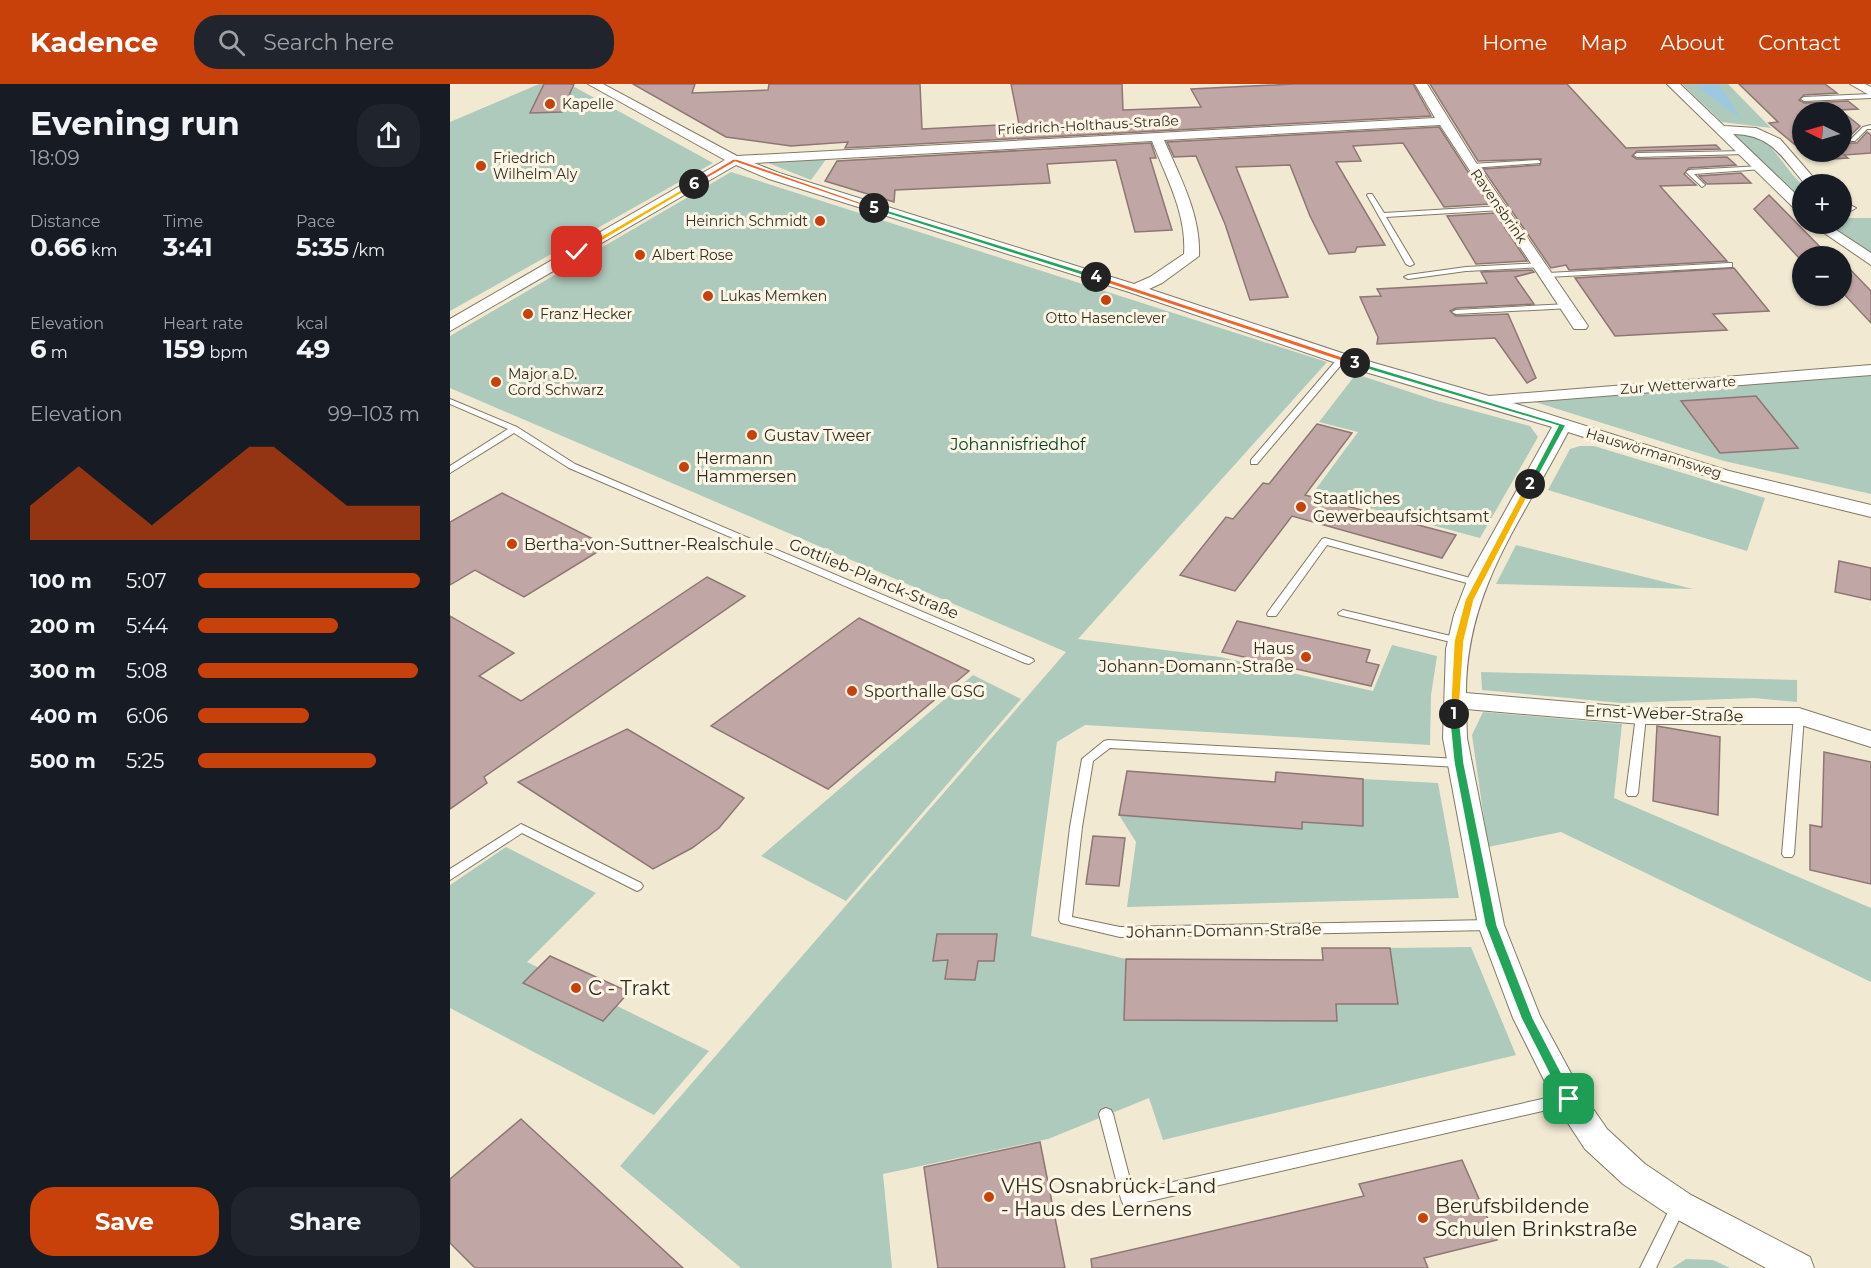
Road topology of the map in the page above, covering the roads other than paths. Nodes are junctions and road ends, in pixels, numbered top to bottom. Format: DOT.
graph roads {
  1 [pos="594,84"];
  2 [pos="1421,84"];
  3 [pos="1673,84"];
  4 [pos="1861,84"];
  5 [pos="1871,94"];
  6 [pos="1803,99"];
  7 [pos="1444,121"];
  8 [pos="1871,127"];
  9 [pos="1721,130"];
  10 [pos="1156,136"];
  11 [pos="1853,140"];
  12 [pos="1745,152"];
  13 [pos="1637,155"];
  14 [pos="735,160"];
  15 [pos="1538,162"];
  16 [pos="1471,166"];
  17 [pos="1761,168"];
  18 [pos="1804,174"];
  19 [pos="1702,185"];
  20 [pos="1370,195"];
  21 [pos="1792,198"];
  22 [pos="1501,208"];
  23 [pos="1382,215"];
  24 [pos="1833,234"];
  25 [pos="1871,260"];
  26 [pos="1410,264"];
  27 [pos="1729,265"];
  28 [pos="1545,270"];
  29 [pos="1408,277"];
  30 [pos="1136,290"];
  31 [pos="1568,306"];
  32 [pos="1456,312"];
  33 [pos="450,326"];
  34 [pos="1580,326"];
  35 [pos="1342,359"];
  36 [pos="1871,370"];
  37 [pos="1485,400"];
  38 [pos="450,401"];
  39 [pos="1562,425"];
  40 [pos="514,429"];
  41 [pos="1254,462"];
  42 [pos="450,470"];
  43 [pos="1871,511"];
  44 [pos="1478,583"];
  45 [pos="1272,614"];
  46 [pos="1343,614"];
  47 [pos="1459,641"];
  48 [pos="1029,661"];
  49 [pos="1454,700"];
  50 [pos="1641,716"];
  51 [pos="1799,716"];
  52 [pos="1871,739"];
  53 [pos="1459,763"];
  54 [pos="1632,793"];
  55 [pos="1788,854"];
  56 [pos="450,875"];
  57 [pos="637,886"];
  58 [pos="1491,925"];
  59 [pos="1569,1099"];
  60 [pos="1106,1114"];
  61 [pos="1680,1205"];
  62 [pos="1648,1268"];
  63 [pos="1798,1268"];
  1 -- 14 [label="street, Hauswörmannsweg"];
  2 -- 7 [label="street, Ravensbrink"];
  3 -- 9 [label="street"];
  4 -- 5 [label="street"];
  5 -- 6 [label="lane"];
  7 -- 10 [label="street, Friedrich-Holthaus-Straße"];
  7 -- 16 [label="street, Ravensbrink"];
  8 -- 11 [label="lane"];
  9 -- 12 [label="street"];
  9 -- 18 [label="street"];
  10 -- 14 [label="street, Friedrich-Holthaus-Straße"];
  10 -- 30 [label="street"];
  12 -- 13 [label="lane"];
  12 -- 17 [label="street"];
  14 -- 30 [label="street, Hauswörmannsweg"];
  14 -- 33 [label="street"];
  15 -- 16 [label="lane"];
  16 -- 22 [label="street, Ravensbrink"];
  17 -- 19 [label="lane"];
  17 -- 21 [label="street"];
  20 -- 23 [label="lane"];
  22 -- 23 [label="lane"];
  22 -- 28 [label="street, Ravensbrink"];
  23 -- 26 [label="lane"];
  24 -- 25 [label="street"];
  27 -- 28 [label="lane"];
  28 -- 29 [label="lane"];
  28 -- 31 [label="street, Ravensbrink"];
  30 -- 35 [label="street, Hauswörmannsweg"];
  31 -- 32 [label="lane"];
  31 -- 34 [label="street, Ravensbrink"];
  35 -- 37 [label="street, Hauswörmannsweg"];
  35 -- 41 [label="lane"];
  36 -- 37 [label="street, Zur Wetterwarte"];
  37 -- 39 [label="street, Hauswörmannsweg"];
  38 -- 40 [label="lane, Gottlieb-Planck-Straße"];
  39 -- 43 [label="street, Hauswörmannsweg"];
  39 -- 44 [label="street"];
  40 -- 42 [label="lane"];
  40 -- 48 [label="lane, Gottlieb-Planck-Straße"];
  44 -- 45 [label="lane"];
  44 -- 47 [label="street"];
  46 -- 47 [label="lane"];
  47 -- 49 [label="street"];
  49 -- 50 [label="street, Ernst-Weber-Straße"];
  49 -- 53 [label="street"];
  50 -- 51 [label="street, Ernst-Weber-Straße"];
  50 -- 54 [label="lane"];
  51 -- 52 [label="street, Ernst-Weber-Straße"];
  51 -- 55 [label="lane"];
  53 -- 58 [label="street"];
  53 -- 58 [label="lane, Johann-Domann-Straße"];
  56 -- 57 [label="lane"];
  58 -- 59 [label="street"];
  59 -- 60 [label="lane"];
  59 -- 61 [label="street"];
  61 -- 62 [label="lane"];
  61 -- 63 [label="street"];
}
